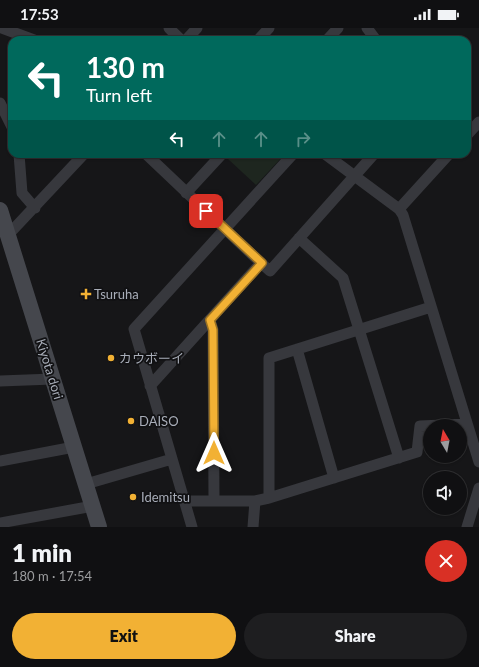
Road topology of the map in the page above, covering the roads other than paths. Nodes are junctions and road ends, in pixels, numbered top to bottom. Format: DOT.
graph roads {
  1 [pos="2,28"];
  2 [pos="168,28"];
  3 [pos="197,28"];
  4 [pos="269,28"];
  5 [pos="338,28"];
  6 [pos="23,36"];
  7 [pos="176,36"];
  8 [pos="190,36"];
  9 [pos="262,36"];
  10 [pos="331,36"];
  11 [pos="479,122"];
  12 [pos="471,131"];
  13 [pos="19,158"];
  14 [pos="80,158"];
  15 [pos="153,158"];
  16 [pos="218,158"];
  17 [pos="289,158"];
  18 [pos="331,158"];
  19 [pos="370,158"];
  20 [pos="445,158"];
  21 [pos="354,176"];
  22 [pos="186,193"];
  23 [pos="35,208"];
  24 [pos="399,209"];
  25 [pos="0,210"];
  26 [pos="225,229"];
  27 [pos="8,235"];
  28 [pos="299,238"];
  29 [pos="262,263"];
  30 [pos="431,307"];
  31 [pos="210,320"];
  32 [pos="359,331"];
  33 [pos="297,350"];
  34 [pos="53,379"];
  35 [pos="0,381"];
  36 [pos="150,386"];
  37 [pos="465,419"];
  38 [pos="423,426"];
  39 [pos="467,427"];
  40 [pos="74,447"];
  41 [pos="172,458"];
  42 [pos="399,458"];
  43 [pos="0,461"];
  44 [pos="479,462"];
  45 [pos="334,478"];
  46 [pos="86,484"];
  47 [pos="479,488"];
  48 [pos="269,498"];
  49 [pos="214,500"];
  50 [pos="185,501"];
  51 [pos="255,501"];
  52 [pos="93,506"];
  53 [pos="0,523"];
  54 [pos="99,527"];
  55 [pos="192,527"];
  56 [pos="253,527"];
  57 [pos="467,527"];
  1 -- 6 [label="street"];
  2 -- 7 [label="street"];
  3 -- 8 [label="street"];
  4 -- 9 [label="street"];
  5 -- 10 [label="street"];
  11 -- 12 [label="street"];
  13 -- 23 [label="street"];
  14 -- 23 [label="street"];
  15 -- 22 [label="street"];
  16 -- 22 [label="street"];
  17 -- 26 [label="street"];
  18 -- 21 [label="street"];
  19 -- 21 [label="street"];
  20 -- 24 [label="street"];
  21 -- 24 [label="street"];
  21 -- 28 [label="street"];
  22 -- 26 [label="street"];
  23 -- 27 [label="street"];
  24 -- 30 [label="street"];
  25 -- 27 [label="street, Kiyota dori"];
  26 -- 29 [label="street"];
  26 -- 36 [label="street"];
  27 -- 34 [label="street, Kiyota dori"];
  28 -- 29 [label="street"];
  28 -- 32 [label="street"];
  29 -- 31 [label="street"];
  30 -- 32 [label="street"];
  30 -- 37 [label="street"];
  31 -- 36 [label="street"];
  31 -- 49 [label="street"];
  32 -- 33 [label="street"];
  32 -- 42 [label="street"];
  33 -- 45 [label="street"];
  33 -- 48 [label="street"];
  34 -- 35 [label="street"];
  34 -- 40 [label="street, Kiyota dori"];
  36 -- 41 [label="street"];
  38 -- 42 [label="street"];
  39 -- 44 [label="street"];
  40 -- 43 [label="street"];
  40 -- 46 [label="street, Kiyota dori"];
  41 -- 46 [label="street"];
  41 -- 50 [label="street"];
  42 -- 45 [label="street"];
  45 -- 48 [label="street"];
  46 -- 52 [label="street, Kiyota dori"];
  47 -- 57 [label="street"];
  48 -- 51 [label="street"];
  49 -- 50 [label="street"];
  49 -- 51 [label="street"];
  50 -- 55 [label="street"];
  51 -- 56 [label="street"];
  52 -- 53 [label="street"];
  52 -- 54 [label="street, Kiyota dori"];
}
